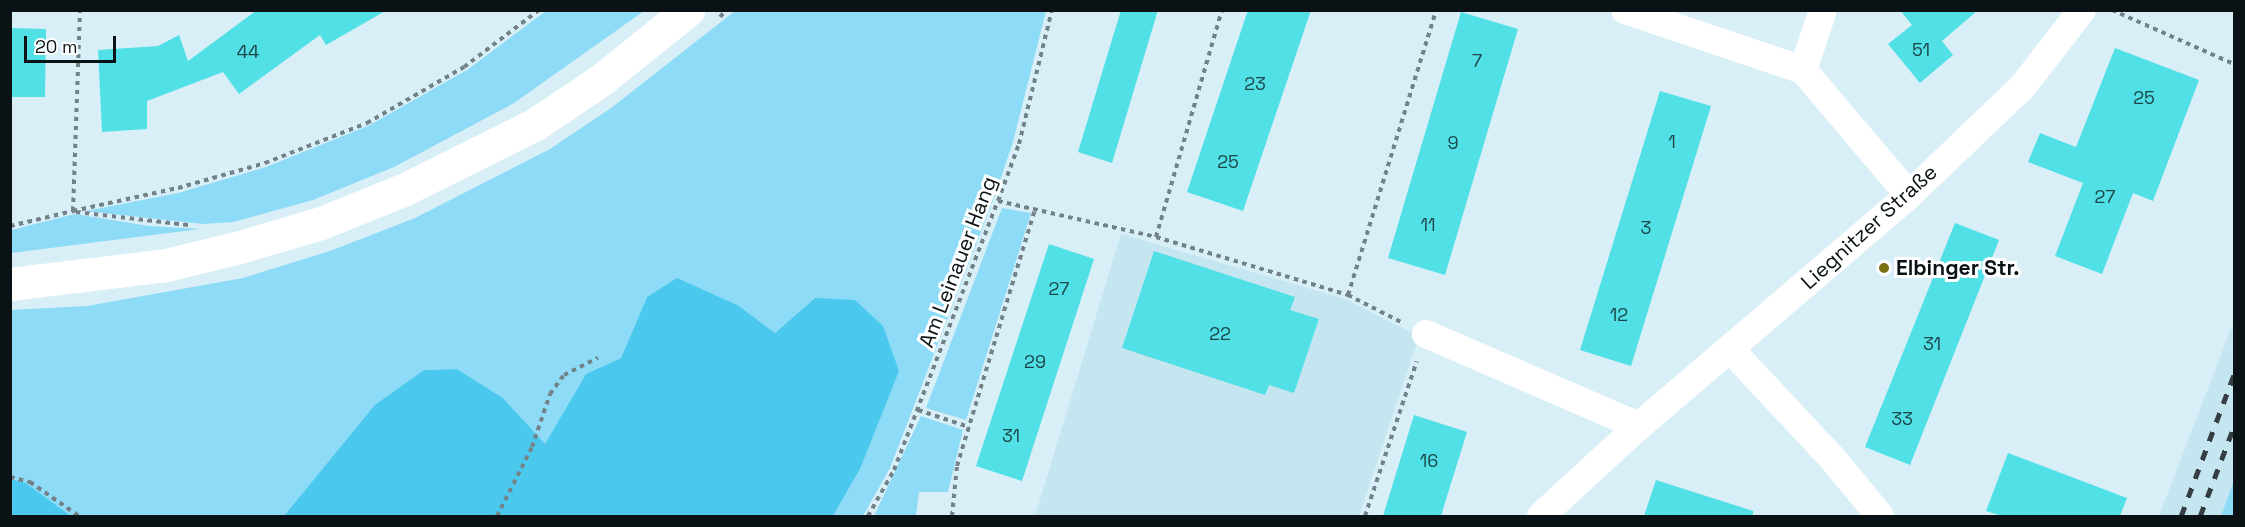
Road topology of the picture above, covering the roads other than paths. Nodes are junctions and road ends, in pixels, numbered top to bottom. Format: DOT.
graph roads {
  1 [pos="688,10"];
  2 [pos="1625,10"];
  3 [pos="1823,10"];
  4 [pos="2082,10"];
  5 [pos="1803,70"];
  6 [pos="1909,195"];
  7 [pos="10,284"];
  8 [pos="1426,334"];
  9 [pos="1730,349"];
  10 [pos="1639,426"];
  11 [pos="1541,516"];
  12 [pos="1880,516"];
  1 -- 7 [label="street"];
  2 -- 5 [label="street"];
  3 -- 5 [label="street"];
  4 -- 6 [label="street, Liegnitzer Straße"];
  5 -- 6 [label="street"];
  6 -- 9 [label="street, Liegnitzer Straße"];
  8 -- 10 [label="street"];
  9 -- 10 [label="street, Liegnitzer Straße"];
  9 -- 12 [label="street"];
  10 -- 11 [label="street, Liegnitzer Straße"];
}
